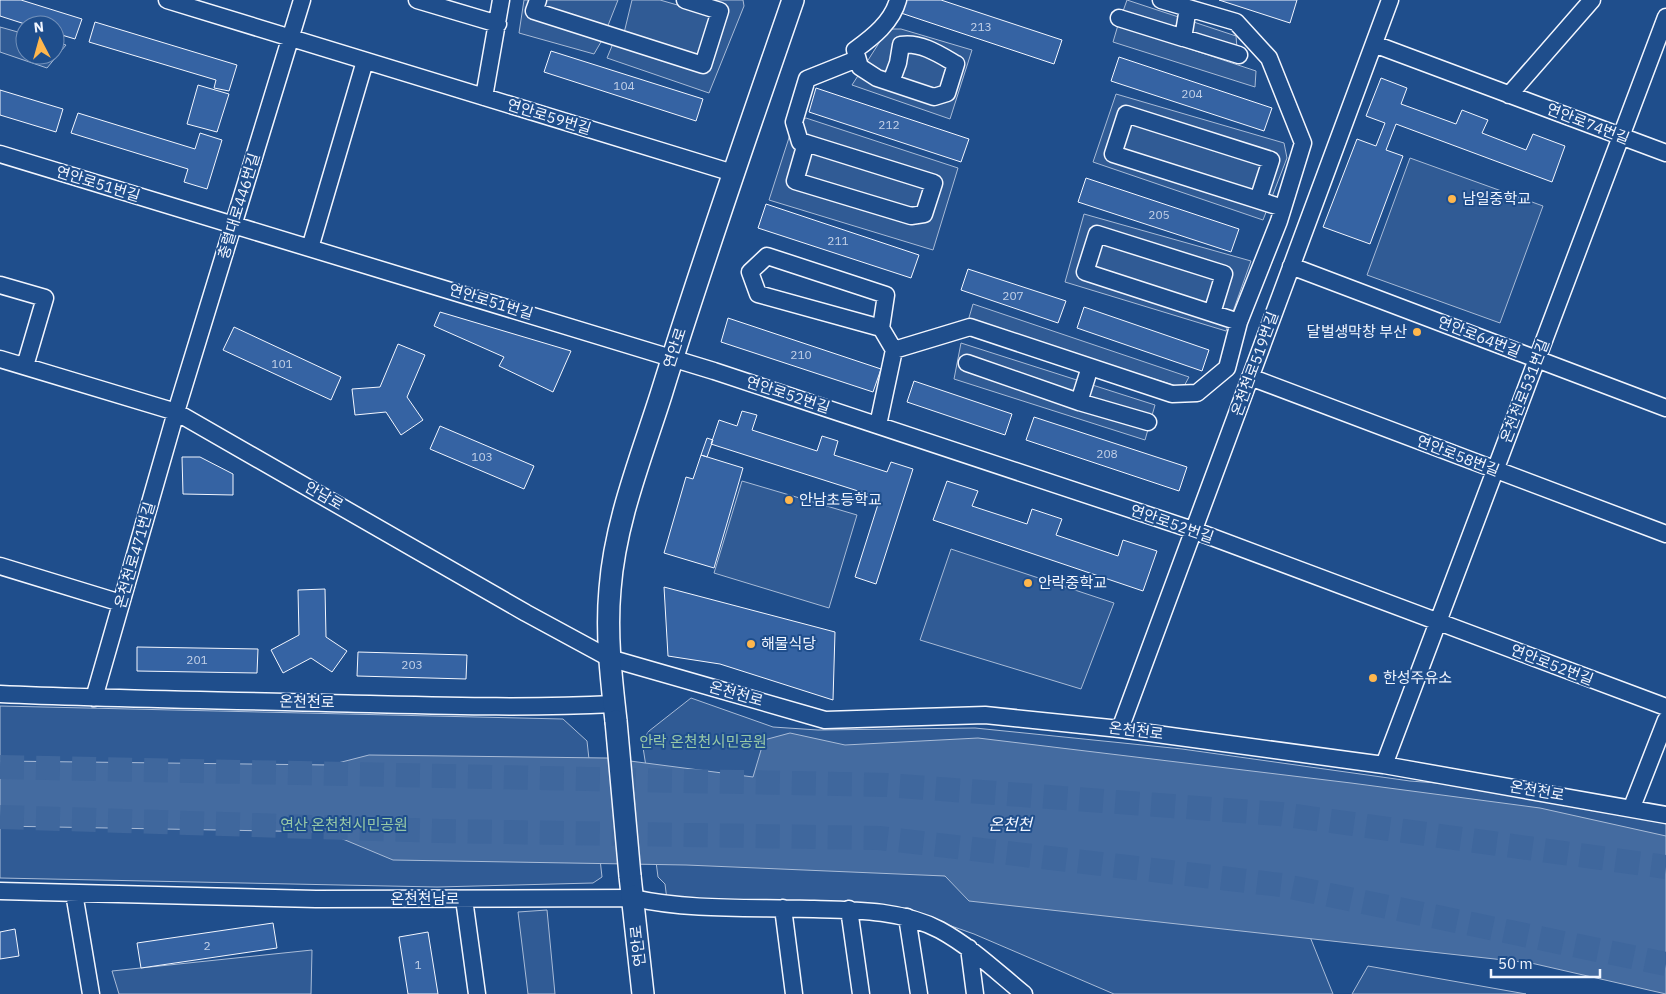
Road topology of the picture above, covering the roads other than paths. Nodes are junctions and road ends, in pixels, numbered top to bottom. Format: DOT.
graph roads {
  1 [pos="167,0"];
  2 [pos="302,0"];
  3 [pos="417,0"];
  4 [pos="501,0"];
  5 [pos="538,0"];
  6 [pos="685,0"];
  7 [pos="793,0"];
  8 [pos="898,0"];
  9 [pos="1161,0"];
  10 [pos="1390,0"];
  11 [pos="1592,0"];
  12 [pos="1188,8"];
  13 [pos="1666,17"];
  14 [pos="498,24"];
  15 [pos="291,38"];
  16 [pos="1374,44"];
  17 [pos="1239,55"];
  18 [pos="858,59"];
  19 [pos="365,60"];
  20 [pos="891,82"];
  21 [pos="1510,95"];
  22 [pos="484,97"];
  23 [pos="1621,136"];
  24 [pos="806,143"];
  25 [pos="1666,153"];
  26 [pos="0,154"];
  27 [pos="733,173"];
  28 [pos="1258,200"];
  29 [pos="1283,208"];
  30 [pos="234,225"];
  31 [pos="310,248"];
  32 [pos="1291,266"];
  33 [pos="0,285"];
  34 [pos="1212,313"];
  35 [pos="1239,322"];
  36 [pos="881,328"];
  37 [pos="894,350"];
  38 [pos="672,357"];
  39 [pos="0,359"];
  40 [pos="1537,359"];
  41 [pos="967,363"];
  42 [pos="25,366"];
  43 [pos="1090,367"];
  44 [pos="1250,377"];
  45 [pos="1080,402"];
  46 [pos="1666,408"];
  47 [pos="176,412"];
  48 [pos="1148,422"];
  49 [pos="878,425"];
  50 [pos="1495,470"];
  51 [pos="1193,530"];
  52 [pos="1666,534"];
  53 [pos="0,566"];
  54 [pos="121,603"];
  55 [pos="1438,622"];
  56 [pos="609,658"];
  57 [pos="0,694"];
  58 [pos="94,698"];
  59 [pos="1666,707"];
  60 [pos="615,711"];
  61 [pos="1666,720"];
  62 [pos="1120,729"];
  63 [pos="1384,764"];
  64 [pos="1632,807"];
  65 [pos="1666,815"];
  66 [pos="0,891"];
  67 [pos="74,893"];
  68 [pos="633,898"];
  69 [pos="464,899"];
  70 [pos="783,908"];
  71 [pos="849,909"];
  72 [pos="907,917"];
  73 [pos="969,948"];
  74 [pos="91,994"];
  75 [pos="477,994"];
  76 [pos="643,994"];
  77 [pos="794,994"];
  78 [pos="861,994"];
  79 [pos="919,994"];
  80 [pos="975,994"];
  81 [pos="1024,994"];
  1 -- 15 [label="street, 연안로59번길"];
  2 -- 15 [label="street, 충렬대로446번길"];
  3 -- 14 [label="street"];
  4 -- 14 [label="street"];
  5 -- 6 [label="street"];
  7 -- 27 [label="main road, 연안로"];
  8 -- 18 [label="street"];
  9 -- 12 [label="street"];
  10 -- 16 [label="street, 온천천로519번길"];
  11 -- 21 [label="street"];
  12 -- 17 [label="street"];
  12 -- 29 [label="street"];
  13 -- 23 [label="street, 온천천로531번길"];
  14 -- 22 [label="street"];
  15 -- 19 [label="street, 연안로59번길"];
  15 -- 30 [label="street, 충렬대로446번길"];
  16 -- 21 [label="street, 연안로74번길"];
  16 -- 32 [label="street, 온천천로519번길"];
  18 -- 20 [label="street"];
  18 -- 24 [label="street"];
  19 -- 22 [label="street, 연안로59번길"];
  19 -- 31 [label="street"];
  21 -- 23 [label="street, 연안로74번길"];
  22 -- 27 [label="street, 연안로59번길"];
  23 -- 25 [label="street, 연안로74번길"];
  23 -- 40 [label="street, 온천천로531번길"];
  24 -- 24 [label="street"];
  26 -- 30 [label="street, 연안로51번길"];
  27 -- 38 [label="main road, 연안로"];
  28 -- 28 [label="street"];
  28 -- 29 [label="street"];
  29 -- 35 [label="street"];
  30 -- 31 [label="street, 연안로51번길"];
  30 -- 47 [label="street, 충렬대로446번길"];
  31 -- 38 [label="street, 연안로51번길"];
  32 -- 40 [label="street, 연안로64번길"];
  32 -- 44 [label="street, 온천천로519번길"];
  33 -- 42 [label="street"];
  34 -- 34 [label="street"];
  34 -- 35 [label="street"];
  35 -- 43 [label="street"];
  36 -- 36 [label="street"];
  36 -- 37 [label="street"];
  37 -- 43 [label="street"];
  37 -- 49 [label="street"];
  38 -- 49 [label="street, 연안로52번길"];
  38 -- 56 [label="main road, 연안로"];
  39 -- 42 [label="street, 안남로"];
  40 -- 46 [label="street, 연안로64번길"];
  40 -- 50 [label="street, 온천천로531번길"];
  41 -- 45 [label="street"];
  42 -- 47 [label="street, 안남로"];
  43 -- 45 [label="street"];
  44 -- 50 [label="street, 연안로58번길"];
  44 -- 51 [label="street, 온천천로519번길"];
  45 -- 48 [label="street"];
  47 -- 54 [label="street, 온천천로471번길"];
  47 -- 56 [label="street, 안남로"];
  49 -- 51 [label="street, 연안로52번길"];
  50 -- 52 [label="street, 연안로58번길"];
  50 -- 55 [label="street, 온천천로531번길"];
  51 -- 55 [label="street, 연안로52번길"];
  51 -- 62 [label="street, 온천천로519번길"];
  53 -- 54 [label="street"];
  54 -- 58 [label="street, 온천천로471번길"];
  55 -- 59 [label="street, 연안로52번길"];
  55 -- 63 [label="street, 온천천로531번길"];
  56 -- 60 [label="main road, 연안로"];
  56 -- 62 [label="street, 온천천로"];
  57 -- 58 [label="street, 온천천로"];
  58 -- 60 [label="street, 온천천로"];
  60 -- 68 [label="main road, 연안로, bridge"];
  61 -- 64 [label="street"];
  62 -- 63 [label="street, 온천천로"];
  63 -- 64 [label="street, 온천천로"];
  64 -- 65 [label="street, 온천천로"];
  66 -- 67 [label="street, 온천천남로"];
  67 -- 69 [label="street, 온천천남로"];
  67 -- 74 [label="street"];
  68 -- 69 [label="street, 온천천남로"];
  68 -- 70 [label="street, 온천천남로"];
  68 -- 76 [label="main road, 연안로"];
  69 -- 75 [label="street"];
  70 -- 71 [label="street, 온천천남로"];
  70 -- 77 [label="street"];
  71 -- 72 [label="street, 온천천남로"];
  71 -- 78 [label="street"];
  72 -- 73 [label="street, 온천천남로"];
  72 -- 79 [label="street"];
  73 -- 80 [label="street"];
  73 -- 81 [label="street, 온천천남로"];
}
